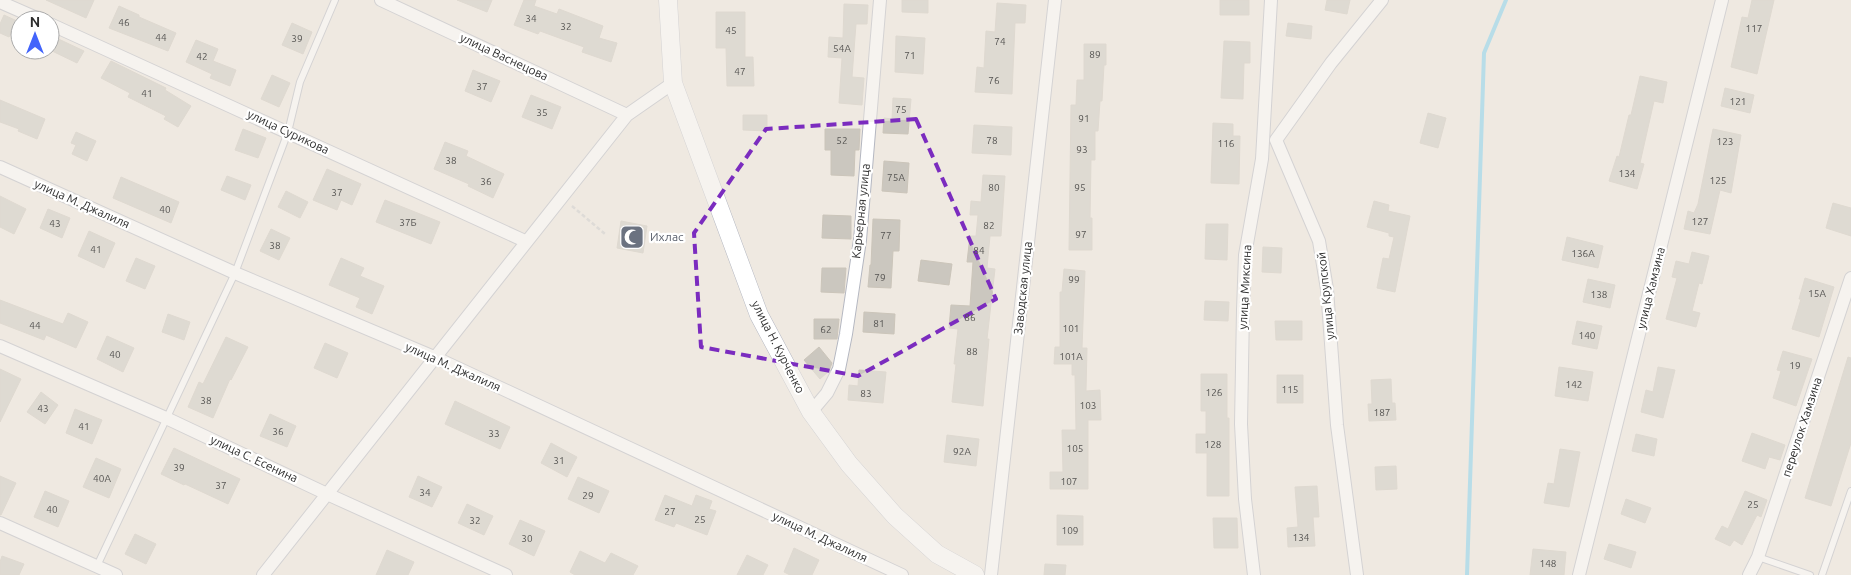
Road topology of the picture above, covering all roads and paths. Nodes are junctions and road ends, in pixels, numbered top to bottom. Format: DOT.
graph roads {
  1 [pos="335,0"];
  2 [pos="381,0"];
  3 [pos="668,0"];
  4 [pos="880,0"];
  5 [pos="1055,0"];
  6 [pos="1271,0"];
  7 [pos="1382,0"];
  8 [pos="1722,0"];
  9 [pos="0,2"];
  10 [pos="18,10"];
  11 [pos="60,29"];
  12 [pos="673,83"];
  13 [pos="1265,102"];
  14 [pos="627,114"];
  15 [pos="288,132"];
  16 [pos="1276,140"];
  17 [pos="0,168"];
  18 [pos="562,196"];
  19 [pos="605,234"];
  20 [pos="525,241"];
  21 [pos="235,273"];
  22 [pos="1850,282"];
  23 [pos="0,346"];
  24 [pos="434,358"];
  25 [pos="811,412"];
  26 [pos="166,418"];
  27 [pos="1851,491"];
  28 [pos="327,494"];
  29 [pos="0,524"];
  30 [pos="1758,558"];
  31 [pos="97,566"];
  32 [pos="116,575"];
  33 [pos="263,575"];
  34 [pos="506,575"];
  35 [pos="902,575"];
  36 [pos="975,575"];
  37 [pos="991,575"];
  38 [pos="1254,575"];
  39 [pos="1356,575"];
  40 [pos="1580,575"];
  41 [pos="1750,575"];
  42 [pos="1810,575"];
  43 [pos="1822,575"];
  1 -- 15 [label="lane"];
  2 -- 14 [label="street, улица Васнецова"];
  3 -- 12 [label="main road, улица Н. Курченко"];
  4 -- 25 [label="street, Карьерная улица"];
  5 -- 37 [label="street, Заводская улица"];
  6 -- 13 [label="street, улица Миксина"];
  7 -- 16 [label="street"];
  8 -- 40 [label="street, улица Хамзина"];
  9 -- 10 [label="street"];
  11 -- 15 [label="street, улица Сурикова"];
  12 -- 14 [label="street"];
  12 -- 25 [label="main road, улица Н. Курченко"];
  13 -- 16 [label="street, улица Крупской"];
  13 -- 38 [label="street, улица Миксина"];
  14 -- 18 [label="street"];
  15 -- 20 [label="street, улица Сурикова"];
  15 -- 21 [label="lane"];
  16 -- 39 [label="street, улица Крупской"];
  17 -- 21 [label="street, улица М. Джалиля"];
  18 -- 19 [label="path"];
  18 -- 20 [label="street"];
  20 -- 24 [label="street"];
  21 -- 24 [label="street, улица М. Джалиля"];
  21 -- 26 [label="lane"];
  22 -- 30 [label="street, переулок Хамзина"];
  23 -- 26 [label="street, улица С. Есенина"];
  24 -- 28 [label="street"];
  24 -- 35 [label="street, улица М. Джалиля"];
  25 -- 36 [label="main road, улица Н. Курченко"];
  26 -- 28 [label="street, улица С. Есенина"];
  26 -- 31 [label="lane"];
  27 -- 43 [label="lane"];
  28 -- 33 [label="street"];
  28 -- 34 [label="street, улица С. Есенина"];
  29 -- 31 [label="street"];
  30 -- 41 [label="street, переулок Хамзина"];
  30 -- 42 [label="lane"];
  31 -- 32 [label="street"];
}
